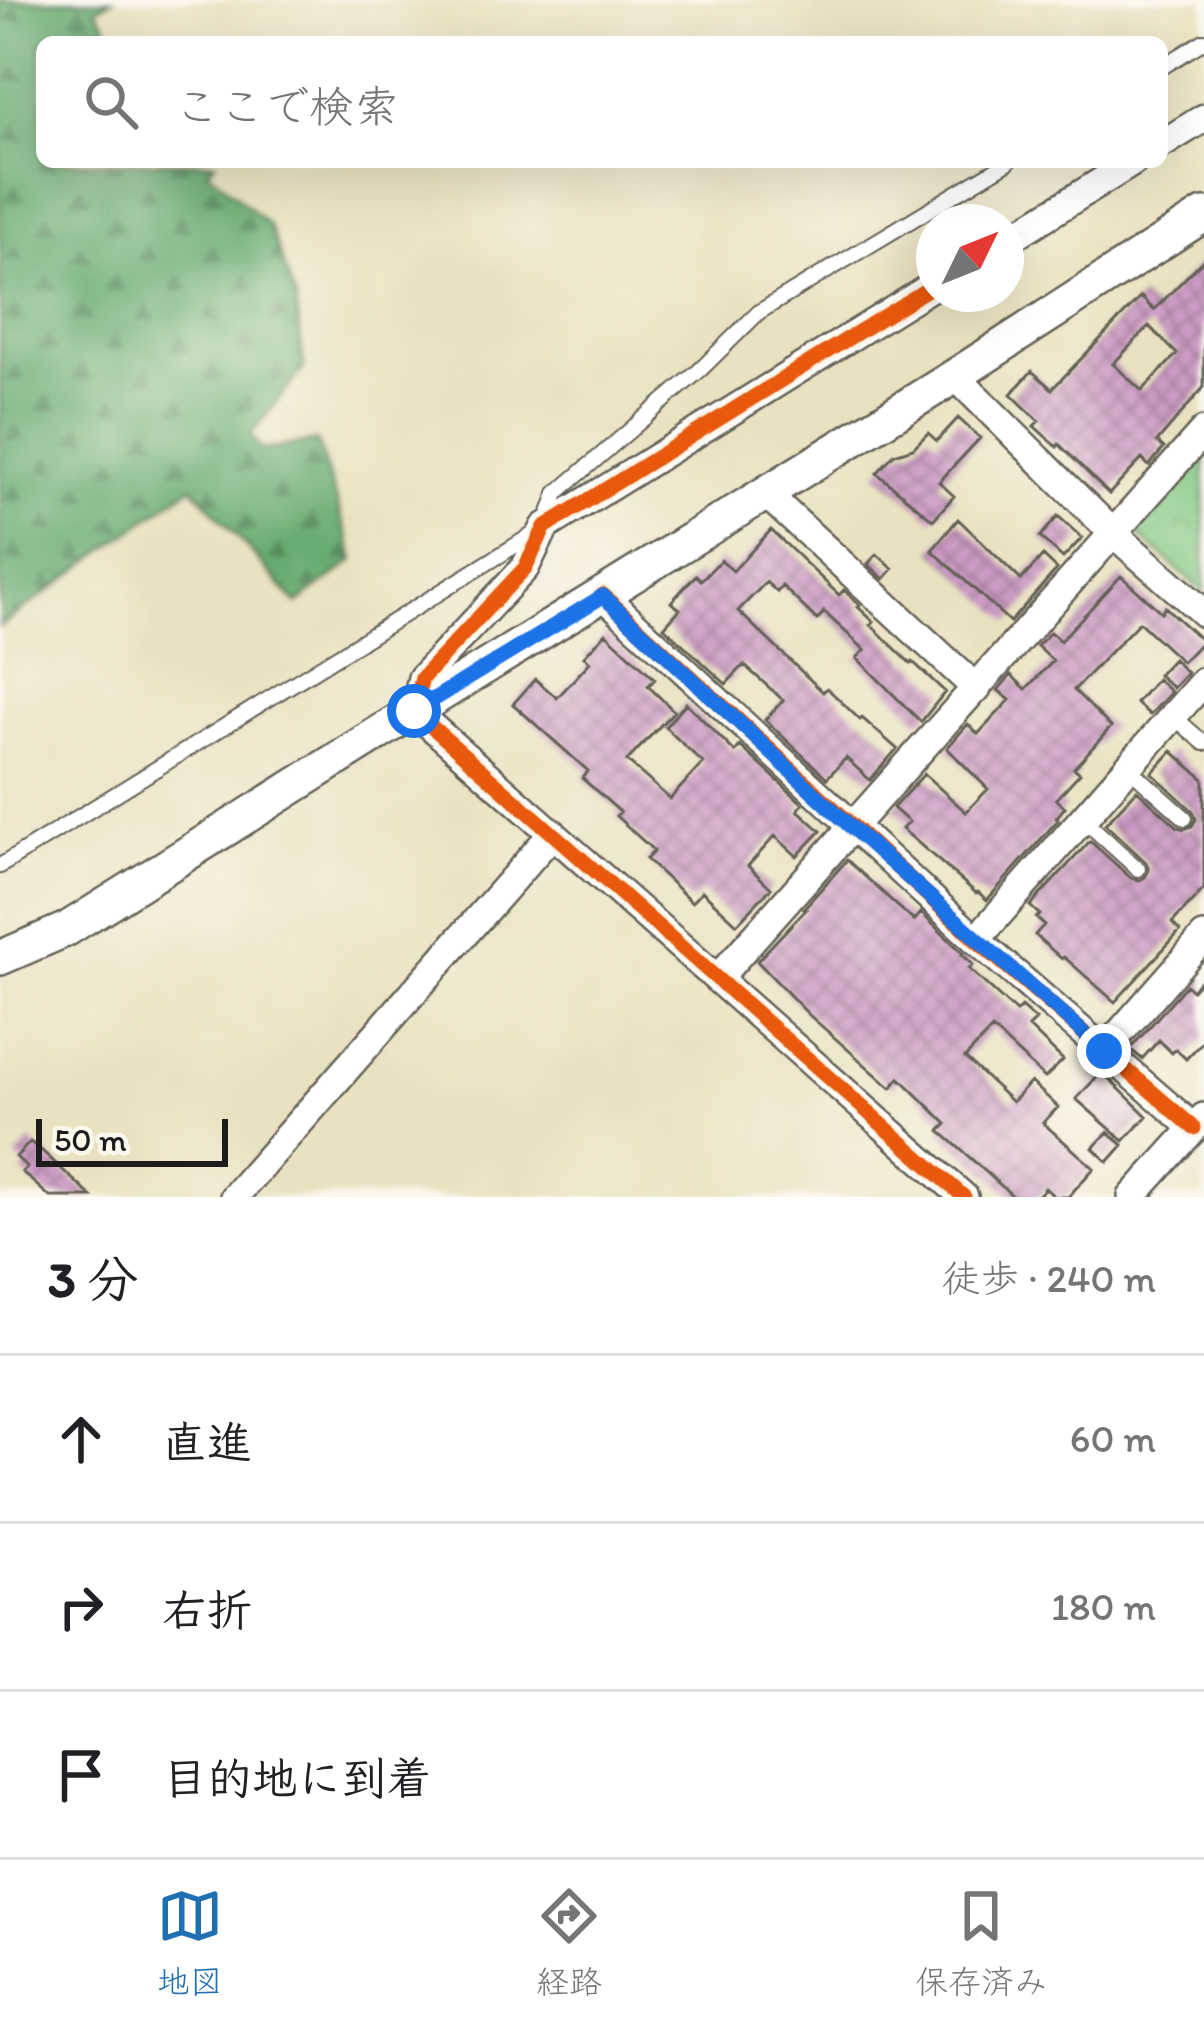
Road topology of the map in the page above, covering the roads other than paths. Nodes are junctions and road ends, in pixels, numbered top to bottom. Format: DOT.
graph roads {
  1 [pos="1204,41"];
  2 [pos="1168,63"];
  3 [pos="1204,118"];
  4 [pos="1168,140"];
  5 [pos="998,168"];
  6 [pos="1122,168"];
  7 [pos="1204,215"];
  8 [pos="1024,230"];
  9 [pos="916,297"];
  10 [pos="955,376"];
  11 [pos="1204,431"];
  12 [pos="765,493"];
  13 [pos="545,527"];
  14 [pos="1114,533"];
  15 [pos="603,596"];
  16 [pos="1204,613"];
  17 [pos="1204,681"];
  18 [pos="977,689"];
  19 [pos="414,711"];
  20 [pos="1173,716"];
  21 [pos="1204,743"];
  22 [pos="1128,767"];
  23 [pos="1185,818"];
  24 [pos="1083,819"];
  25 [pos="851,827"];
  26 [pos="554,833"];
  27 [pos="0,866"];
  28 [pos="1138,869"];
  29 [pos="1204,937"];
  30 [pos="976,940"];
  31 [pos="0,958"];
  32 [pos="717,979"];
  33 [pos="1104,1051"];
  34 [pos="1199,1123"];
  35 [pos="962,1196"];
  36 [pos="234,1197"];
  37 [pos="1132,1197"];
  1 -- 2 [label="lane"];
  3 -- 4 [label="street"];
  5 -- 13 [label="lane"];
  6 -- 8 [label="street"];
  7 -- 10 [label="street"];
  9 -- 13 [label="street"];
  10 -- 12 [label="street"];
  10 -- 14 [label="street"];
  11 -- 14 [label="street"];
  12 -- 15 [label="street"];
  12 -- 18 [label="street"];
  13 -- 19 [label="street"];
  13 -- 27 [label="lane"];
  14 -- 16 [label="street"];
  14 -- 18 [label="street"];
  15 -- 19 [label="street"];
  15 -- 25 [label="street"];
  17 -- 20 [label="street"];
  18 -- 25 [label="street"];
  19 -- 26 [label="street"];
  19 -- 31 [label="street"];
  20 -- 21 [label="lane"];
  20 -- 22 [label="street"];
  22 -- 23 [label="lane"];
  22 -- 24 [label="street"];
  24 -- 28 [label="lane"];
  24 -- 30 [label="street"];
  25 -- 30 [label="street"];
  25 -- 32 [label="street"];
  26 -- 32 [label="street"];
  26 -- 36 [label="street"];
  29 -- 33 [label="street"];
  30 -- 33 [label="street"];
  32 -- 35 [label="street"];
  33 -- 34 [label="street"];
  34 -- 37 [label="street"];
}
